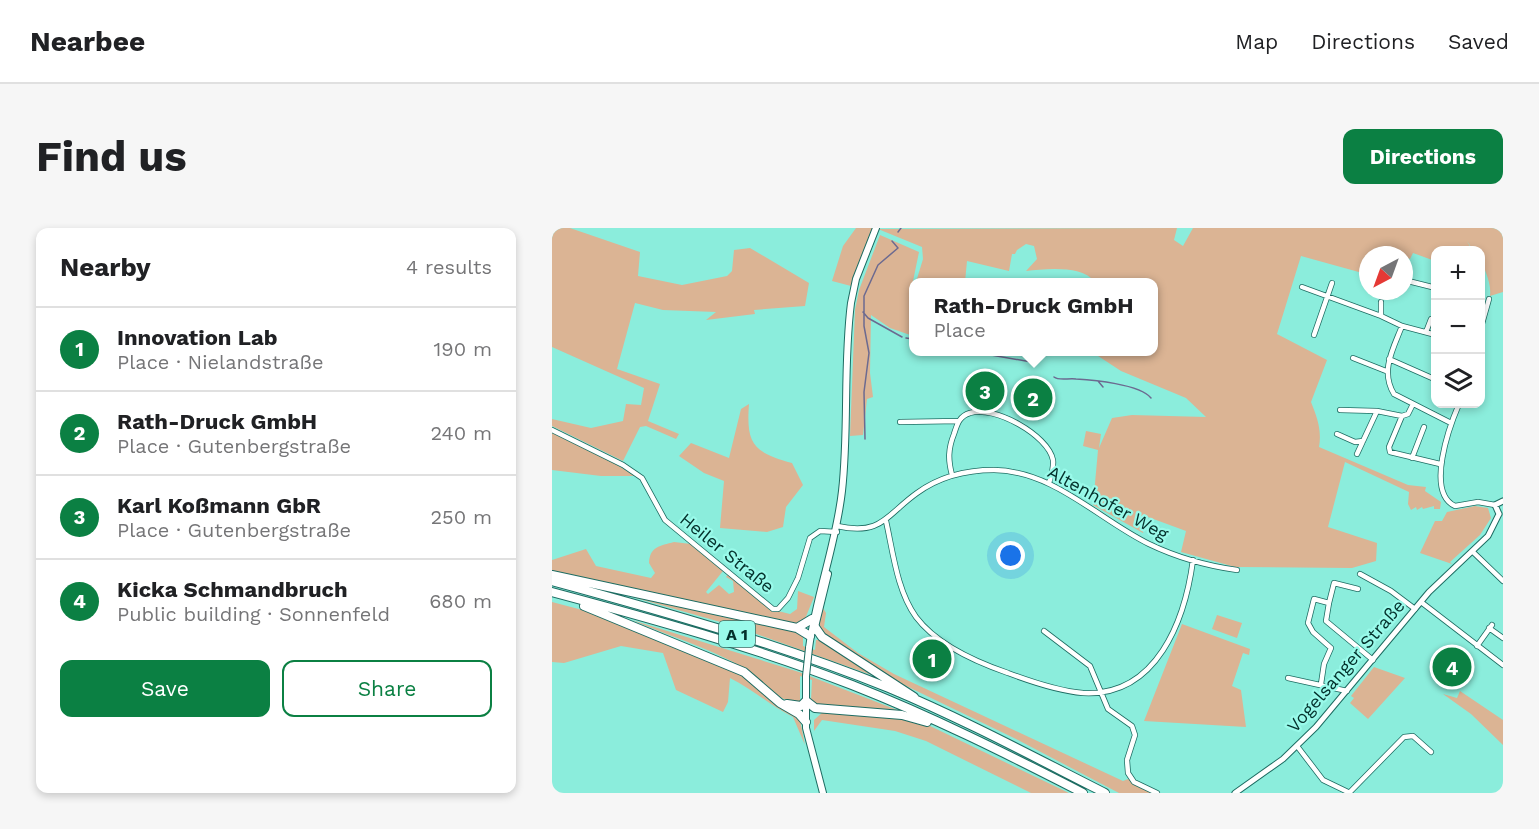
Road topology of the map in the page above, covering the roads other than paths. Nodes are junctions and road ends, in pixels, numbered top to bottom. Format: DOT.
graph roads {
  1 [pos="876,228"];
  2 [pos="1413,282"];
  3 [pos="1332,283"];
  4 [pos="1302,287"];
  5 [pos="1431,287"];
  6 [pos="1327,296"];
  7 [pos="1489,299"];
  8 [pos="1381,302"];
  9 [pos="1485,305"];
  10 [pos="1381,316"];
  11 [pos="1431,319"];
  12 [pos="1402,326"];
  13 [pos="1426,332"];
  14 [pos="1431,334"];
  15 [pos="1314,335"];
  16 [pos="1353,358"];
  17 [pos="1389,359"];
  18 [pos="1386,371"];
  19 [pos="1431,378"];
  20 [pos="1413,404"];
  21 [pos="1457,408"];
  22 [pos="1340,410"];
  23 [pos="1377,411"];
  24 [pos="1402,416"];
  25 [pos="958,421"];
  26 [pos="900,422"];
  27 [pos="1451,423"];
  28 [pos="1424,427"];
  29 [pos="552,430"];
  30 [pos="1337,434"];
  31 [pos="1363,441"];
  32 [pos="1357,454"];
  33 [pos="1412,458"];
  34 [pos="1440,464"];
  35 [pos="952,475"];
  36 [pos="1049,483"];
  37 [pos="1503,501"];
  38 [pos="1495,505"];
  39 [pos="1501,514"];
  40 [pos="886,521"];
  41 [pos="837,529"];
  42 [pos="1473,552"];
  43 [pos="1194,560"];
  44 [pos="1236,570"];
  45 [pos="552,574"];
  46 [pos="1359,574"];
  47 [pos="552,581"];
  48 [pos="1503,581"];
  49 [pos="1358,589"];
  50 [pos="552,592"];
  51 [pos="571,597"];
  52 [pos="1421,602"];
  53 [pos="1329,603"];
  54 [pos="1415,609"];
  55 [pos="813,623"];
  56 [pos="797,628"];
  57 [pos="1044,632"];
  58 [pos="822,637"];
  59 [pos="1503,638"];
  60 [pos="810,641"];
  61 [pos="1477,646"];
  62 [pos="1373,660"];
  63 [pos="1503,665"];
  64 [pos="1288,678"];
  65 [pos="1321,684"];
  66 [pos="1347,691"];
  67 [pos="1101,692"];
  68 [pos="773,697"];
  69 [pos="807,701"];
  70 [pos="918,701"];
  71 [pos="824,709"];
  72 [pos="808,722"];
  73 [pos="959,731"];
  74 [pos="1297,746"];
  75 [pos="1431,752"];
  76 [pos="823,793"];
  77 [pos="1083,793"];
  78 [pos="1105,793"];
  79 [pos="1157,793"];
  80 [pos="1235,793"];
  81 [pos="1349,793"];
  1 -- 41 [label="main road"];
  2 -- 5 [label="street"];
  3 -- 6 [label="street"];
  4 -- 6 [label="street"];
  6 -- 10 [label="street"];
  6 -- 15 [label="street"];
  7 -- 9 [label="street"];
  8 -- 10 [label="street"];
  10 -- 12 [label="street"];
  11 -- 13 [label="street"];
  12 -- 13 [label="street"];
  12 -- 17 [label="street"];
  13 -- 14 [label="street"];
  16 -- 18 [label="street"];
  17 -- 18 [label="street"];
  17 -- 19 [label="street"];
  18 -- 20 [label="street"];
  20 -- 24 [label="street"];
  20 -- 27 [label="street"];
  21 -- 27 [label="street"];
  22 -- 23 [label="street"];
  23 -- 24 [label="street"];
  23 -- 31 [label="street"];
  24 -- 33 [label="street"];
  25 -- 26 [label="street"];
  25 -- 35 [label="street"];
  25 -- 36 [label="street"];
  27 -- 34 [label="street"];
  28 -- 33 [label="street"];
  29 -- 41 [label="street, Heiler Straße"];
  30 -- 31 [label="street"];
  31 -- 32 [label="street"];
  33 -- 34 [label="street"];
  34 -- 38 [label="street"];
  35 -- 36 [label="street, Altenhofer Weg"];
  35 -- 40 [label="street, Altenhofer Weg"];
  36 -- 43 [label="street, Altenhofer Weg"];
  37 -- 38 [label="street"];
  38 -- 39 [label="street"];
  39 -- 42 [label="street, Vogelsanger Straße"];
  40 -- 41 [label="street, Altenhofer Weg"];
  40 -- 67 [label="street"];
  41 -- 55 [label="main road"];
  42 -- 48 [label="street"];
  42 -- 52 [label="street, Vogelsanger Straße"];
  43 -- 44 [label="street, Altenhofer Weg"];
  43 -- 67 [label="street"];
  45 -- 56 [label="highway"];
  46 -- 54 [label="street"];
  47 -- 70 [label="highway, A 1"];
  49 -- 53 [label="street"];
  50 -- 51 [label="highway, A 1"];
  51 -- 68 [label="highway"];
  51 -- 73 [label="highway, A 1"];
  52 -- 54 [label="street, Vogelsanger Straße"];
  52 -- 61 [label="street, Vogelsanger Straße"];
  53 -- 62 [label="street"];
  53 -- 65 [label="street"];
  54 -- 62 [label="street, Vogelsanger Straße"];
  55 -- 56 [label="highway"];
  55 -- 58 [label="highway"];
  55 -- 60 [label="main road"];
  56 -- 60 [label="highway"];
  57 -- 67 [label="street"];
  58 -- 60 [label="highway"];
  58 -- 70 [label="highway"];
  59 -- 61 [label="street"];
  60 -- 69 [label="main road, bridge"];
  61 -- 63 [label="street, Vogelsanger Straße"];
  62 -- 66 [label="street, Vogelsanger Straße"];
  64 -- 65 [label="street"];
  65 -- 66 [label="street"];
  66 -- 74 [label="street, Vogelsanger Straße"];
  67 -- 79 [label="street"];
  68 -- 69 [label="highway"];
  68 -- 72 [label="highway"];
  69 -- 71 [label="highway"];
  69 -- 72 [label="main road"];
  70 -- 78 [label="highway, A 1"];
  71 -- 72 [label="highway"];
  71 -- 73 [label="highway"];
  72 -- 76 [label="main road"];
  73 -- 77 [label="highway, A 1"];
  74 -- 80 [label="street, Vogelsanger Straße"];
  74 -- 81 [label="street"];
  75 -- 81 [label="street"];
}
